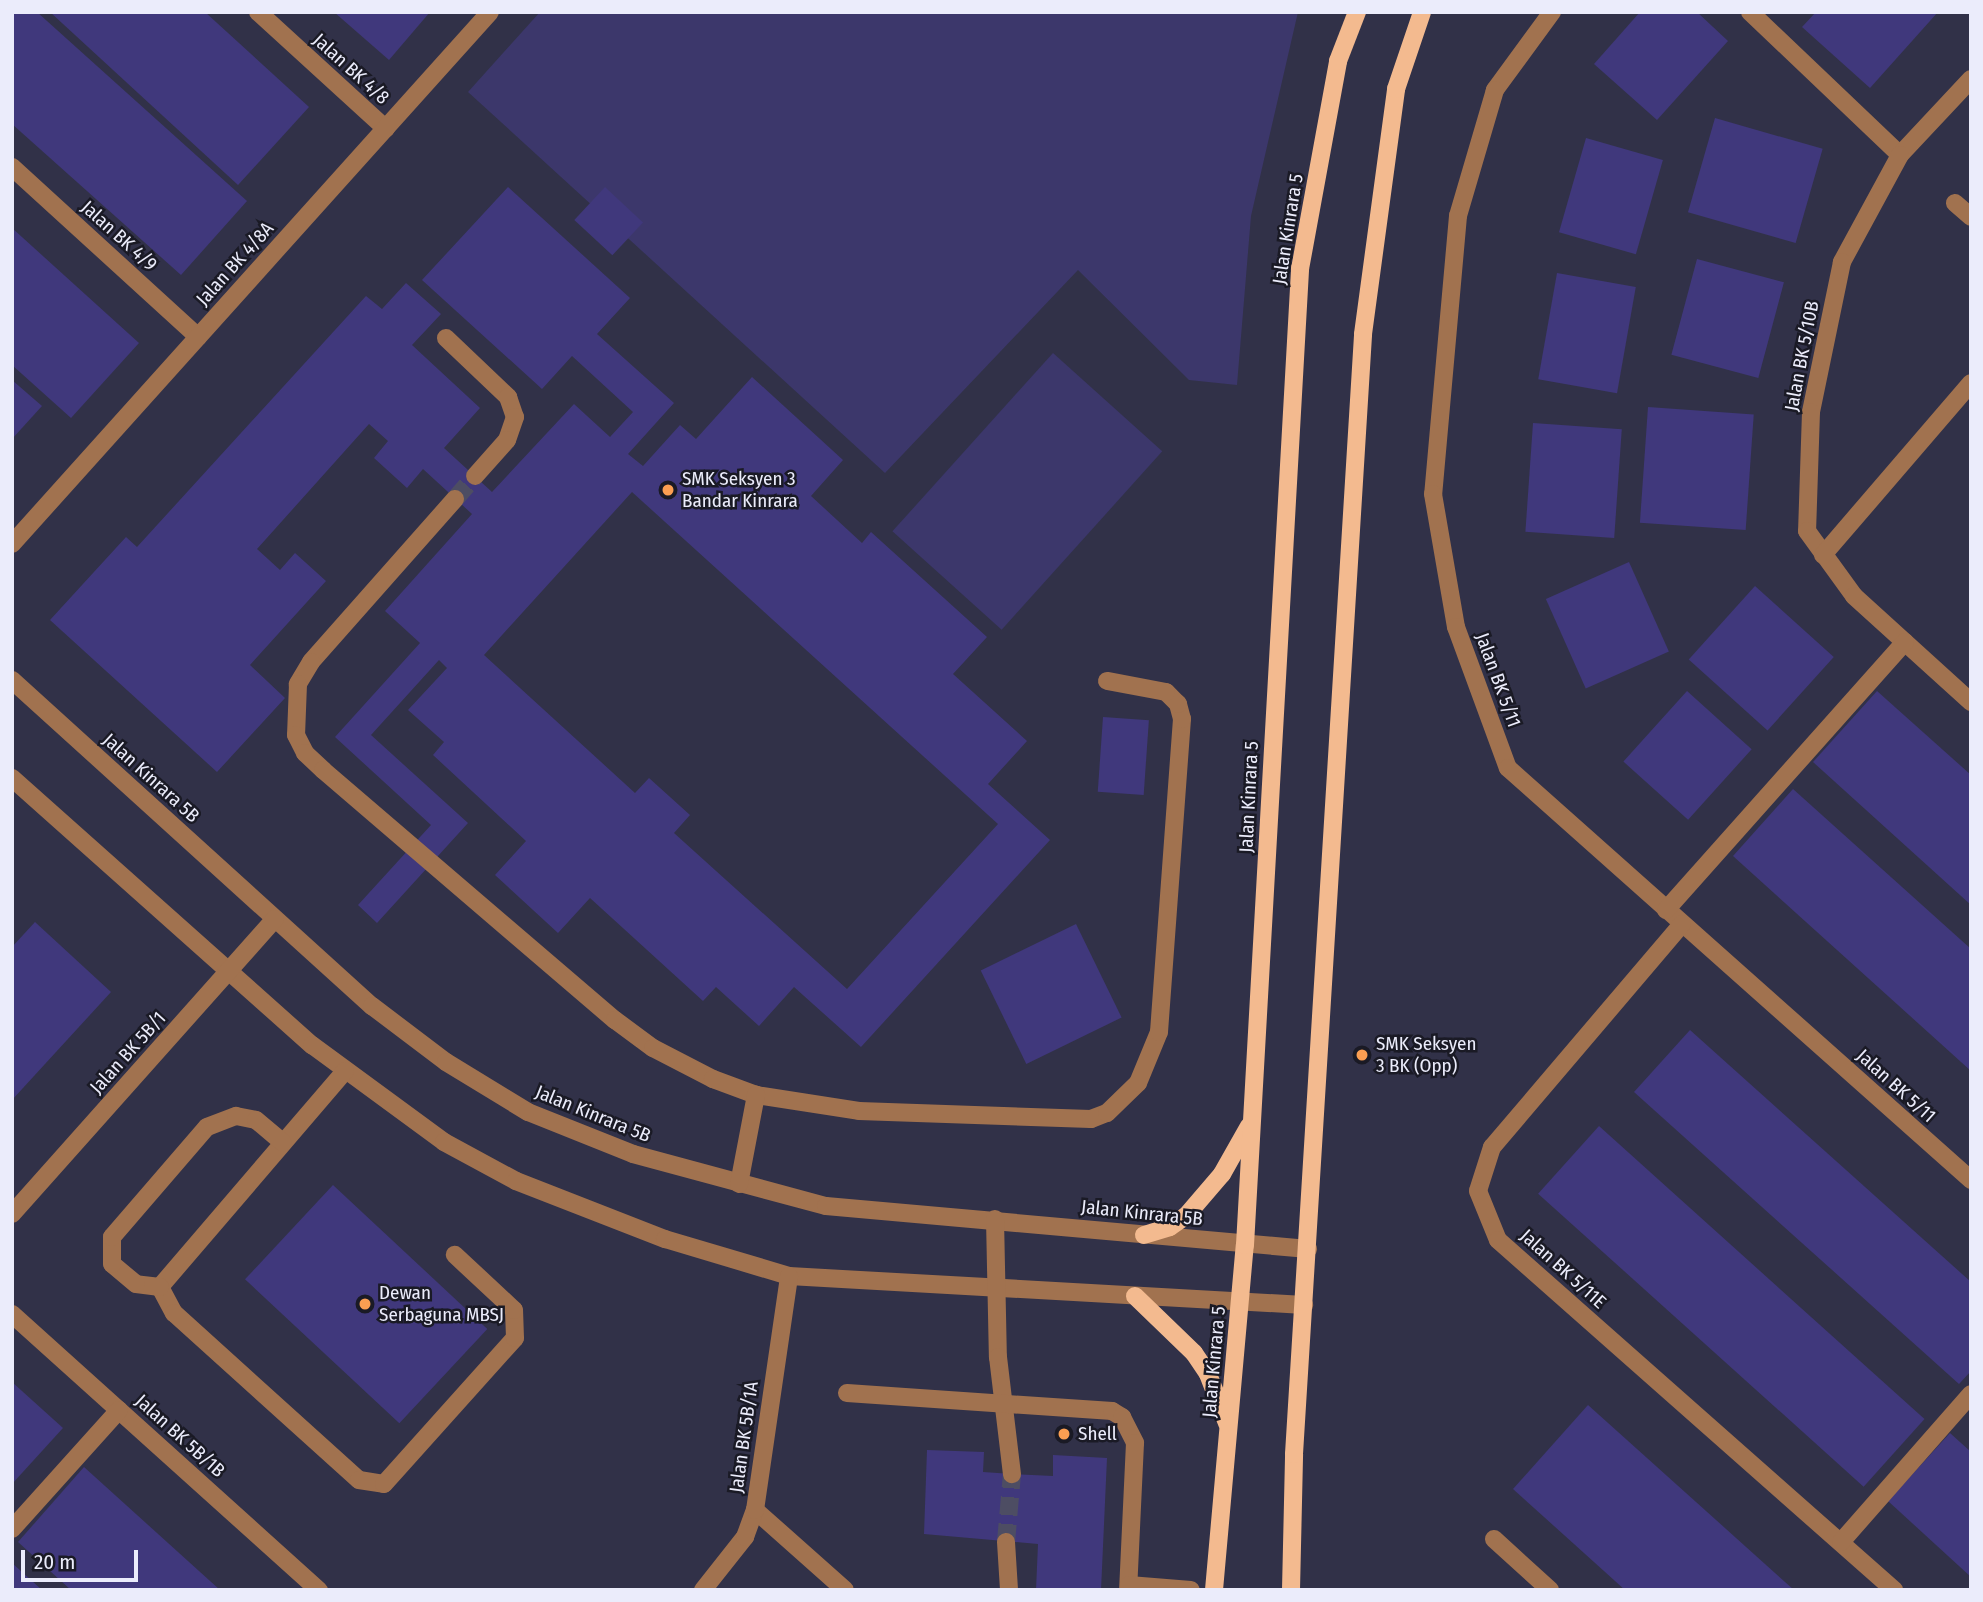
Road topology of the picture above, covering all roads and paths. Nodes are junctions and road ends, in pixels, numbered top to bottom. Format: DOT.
graph roads {
  1 [pos="258,12"];
  2 [pos="490,12"];
  3 [pos="1357,12"];
  4 [pos="1422,12"];
  5 [pos="1552,12"];
  6 [pos="1750,12"];
  7 [pos="1971,79"];
  8 [pos="386,129"];
  9 [pos="1900,155"];
  10 [pos="12,167"];
  11 [pos="1955,203"];
  12 [pos="1971,217"];
  13 [pos="198,337"];
  14 [pos="446,338"];
  15 [pos="1971,383"];
  16 [pos="475,477"];
  17 [pos="455,499"];
  18 [pos="12,544"];
  19 [pos="1823,555"];
  20 [pos="1905,642"];
  21 [pos="12,680"];
  22 [pos="1107,681"];
  23 [pos="1971,702"];
  24 [pos="12,778"];
  25 [pos="1666,910"];
  26 [pos="275,919"];
  27 [pos="1682,924"];
  28 [pos="228,973"];
  29 [pos="345,1071"];
  30 [pos="756,1094"];
  31 [pos="1252,1122"];
  32 [pos="283,1143"];
  33 [pos="1971,1180"];
  34 [pos="739,1184"];
  35 [pos="12,1214"];
  36 [pos="995,1219"];
  37 [pos="1144,1235"];
  38 [pos="1245,1245"];
  39 [pos="1308,1249"];
  40 [pos="455,1255"];
  41 [pos="789,1276"];
  42 [pos="160,1287"];
  43 [pos="996,1289"];
  44 [pos="1135,1296"];
  45 [pos="1240,1301"];
  46 [pos="1304,1305"];
  47 [pos="12,1314"];
  48 [pos="846,1393"];
  49 [pos="1971,1394"];
  50 [pos="1005,1404"];
  51 [pos="119,1410"];
  52 [pos="1229,1426"];
  53 [pos="1012,1474"];
  54 [pos="755,1510"];
  55 [pos="12,1529"];
  56 [pos="1494,1539"];
  57 [pos="1006,1542"];
  58 [pos="1840,1542"];
  59 [pos="1129,1587"];
  60 [pos="319,1590"];
  61 [pos="703,1590"];
  62 [pos="845,1590"];
  63 [pos="1009,1590"];
  64 [pos="1191,1590"];
  65 [pos="1214,1590"];
  66 [pos="1291,1590"];
  67 [pos="1550,1590"];
  68 [pos="1894,1590"];
  1 -- 8 [label="street, Jalan BK 4/8"];
  2 -- 8 [label="street, Jalan BK 4/8A"];
  3 -- 31 [label="main road, Jalan Kinrara 5"];
  4 -- 39 [label="main road"];
  5 -- 25 [label="street, Jalan BK 5/11"];
  6 -- 9 [label="street"];
  7 -- 9 [label="street, Jalan BK 5/10B"];
  8 -- 13 [label="street, Jalan BK 4/8A"];
  9 -- 19 [label="street, Jalan BK 5/10B"];
  10 -- 13 [label="street, Jalan BK 4/9"];
  11 -- 12 [label="street"];
  13 -- 18 [label="street, Jalan BK 4/8A"];
  14 -- 16 [label="street"];
  15 -- 19 [label="street"];
  17 -- 30 [label="street"];
  19 -- 20 [label="street, Jalan BK 5/10B"];
  20 -- 23 [label="street, Jalan BK 5/10B"];
  20 -- 25 [label="street"];
  21 -- 26 [label="street, Jalan Kinrara 5B"];
  22 -- 30 [label="street"];
  24 -- 28 [label="street"];
  25 -- 27 [label="street, Jalan BK 5/11"];
  26 -- 28 [label="street, Jalan BK 5B/1"];
  26 -- 34 [label="street, Jalan Kinrara 5B"];
  27 -- 33 [label="street, Jalan BK 5/11"];
  27 -- 58 [label="street, Jalan BK 5/11E"];
  28 -- 29 [label="street"];
  28 -- 35 [label="street, Jalan BK 5B/1"];
  29 -- 32 [label="street"];
  29 -- 41 [label="street"];
  30 -- 34 [label="street"];
  31 -- 37 [label="main road"];
  31 -- 38 [label="main road, Jalan Kinrara 5"];
  32 -- 42 [label="street"];
  32 -- 42 [label="street"];
  34 -- 36 [label="street, Jalan Kinrara 5B"];
  36 -- 37 [label="street, Jalan Kinrara 5B"];
  36 -- 43 [label="street"];
  37 -- 38 [label="street, Jalan Kinrara 5B"];
  38 -- 39 [label="street, Jalan Kinrara 5B"];
  38 -- 45 [label="main road, Jalan Kinrara 5"];
  39 -- 46 [label="main road"];
  40 -- 42 [label="street"];
  41 -- 43 [label="street"];
  41 -- 54 [label="street, Jalan BK 5B/1A"];
  43 -- 44 [label="street"];
  43 -- 50 [label="street"];
  44 -- 45 [label="street"];
  44 -- 52 [label="main road"];
  45 -- 46 [label="street"];
  45 -- 52 [label="main road, Jalan Kinrara 5"];
  46 -- 66 [label="main road"];
  47 -- 51 [label="street, Jalan BK 5B/1B"];
  48 -- 50 [label="street"];
  49 -- 58 [label="street"];
  50 -- 53 [label="street"];
  50 -- 59 [label="street"];
  51 -- 55 [label="street"];
  51 -- 60 [label="street, Jalan BK 5B/1B"];
  52 -- 65 [label="main road, Jalan Kinrara 5"];
  54 -- 61 [label="street, Jalan BK 5B/1A"];
  54 -- 62 [label="street"];
  56 -- 67 [label="street"];
  57 -- 63 [label="street"];
  58 -- 68 [label="street, Jalan BK 5/11E"];
  59 -- 64 [label="street"];
}
